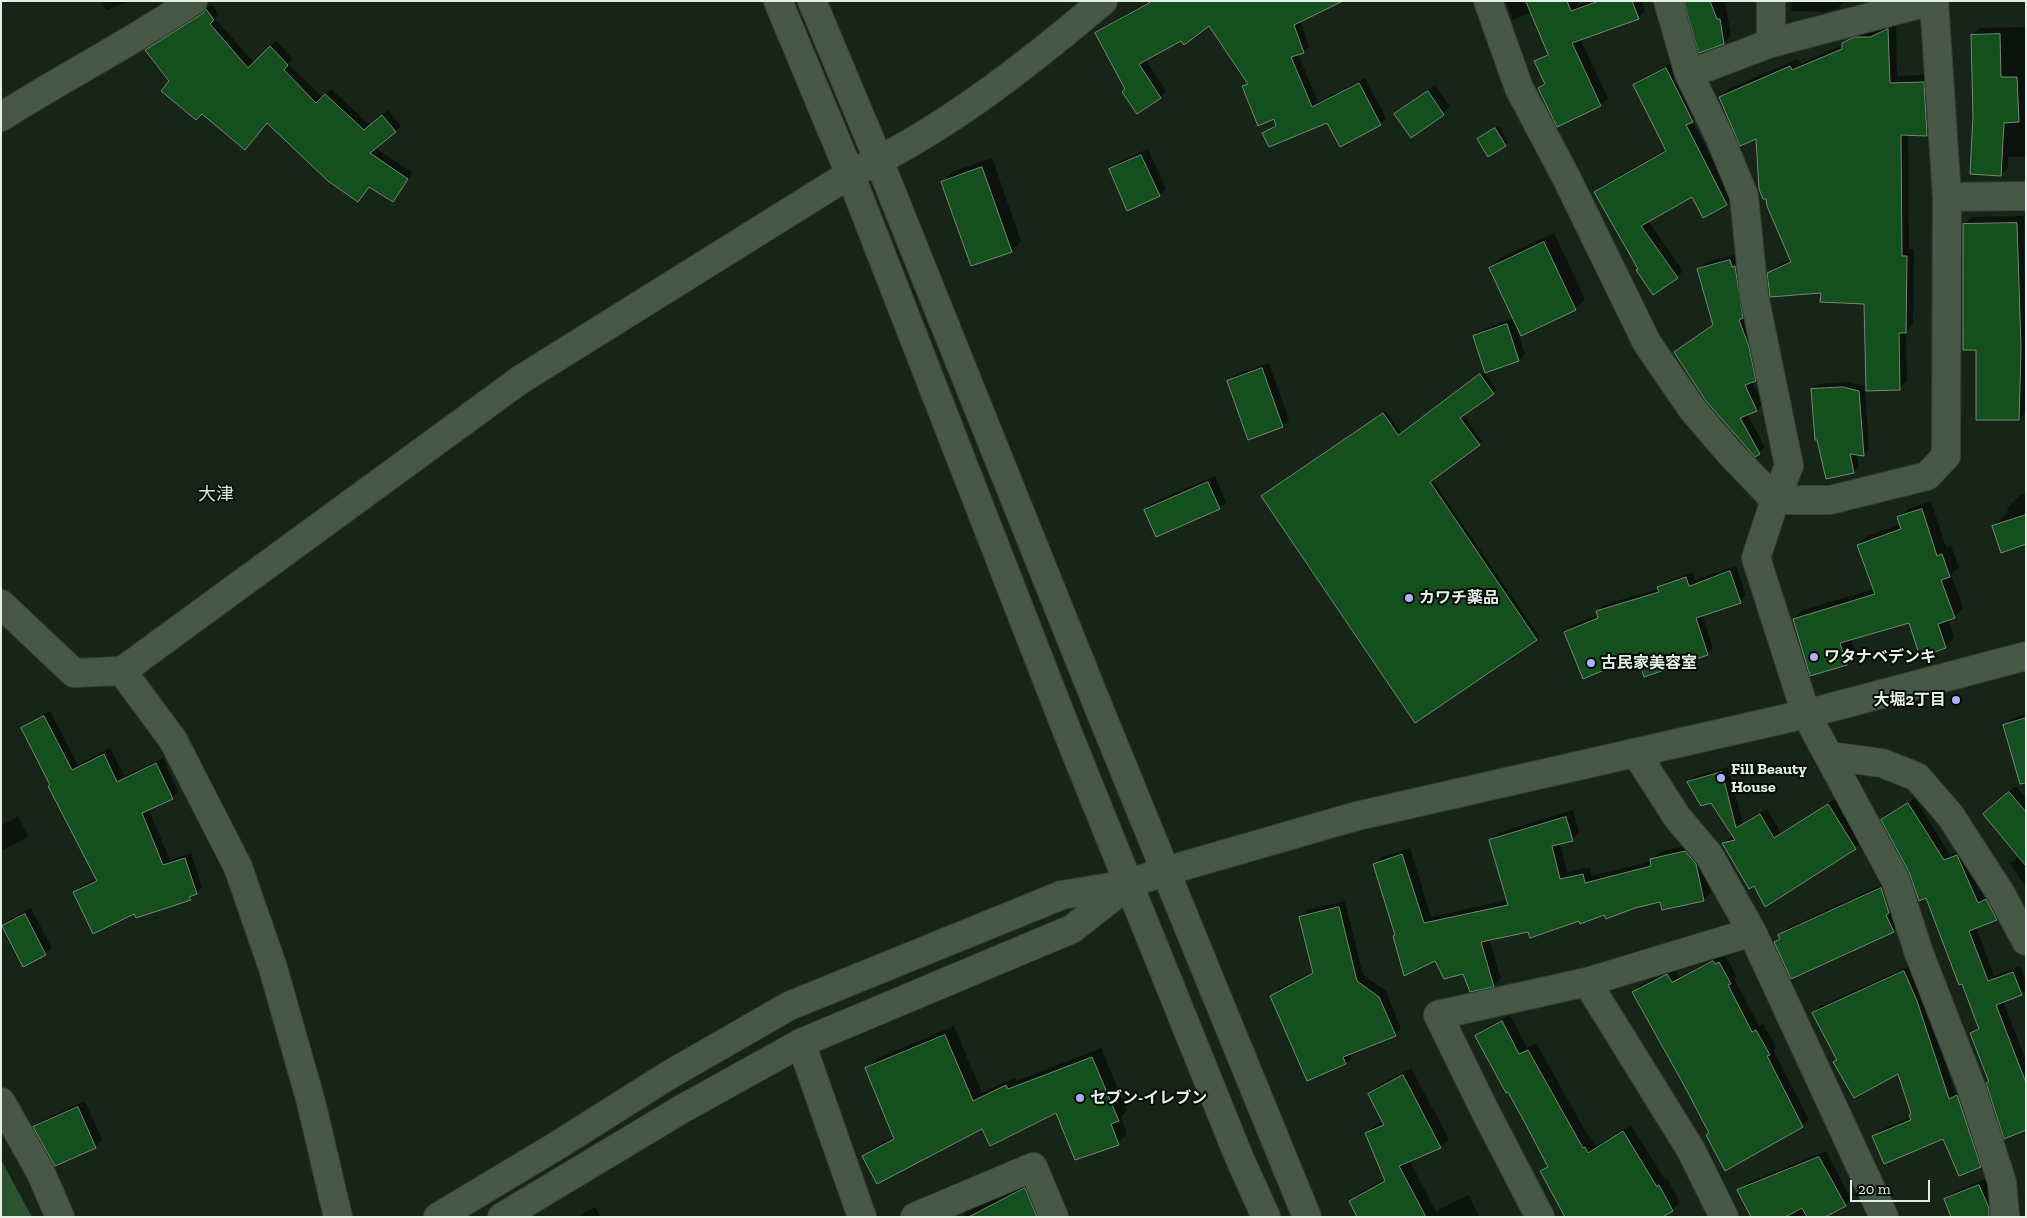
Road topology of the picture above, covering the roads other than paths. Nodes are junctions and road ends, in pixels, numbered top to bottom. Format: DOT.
graph roads {
  1 [pos="193,1"];
  2 [pos="778,1"];
  3 [pos="812,1"];
  4 [pos="1103,1"];
  5 [pos="1488,1"];
  6 [pos="1668,1"];
  7 [pos="1771,1"];
  8 [pos="1933,1"];
  9 [pos="1771,44"];
  10 [pos="1688,74"];
  11 [pos="1,117"];
  12 [pos="879,162"];
  13 [pos="850,174"];
  14 [pos="2026,196"];
  15 [pos="1947,197"];
  16 [pos="1775,500"];
  17 [pos="1,604"];
  18 [pos="2026,656"];
  19 [pos="122,671"];
  20 [pos="1806,714"];
  21 [pos="1636,753"];
  22 [pos="1829,756"];
  23 [pos="1166,870"];
  24 [pos="1129,884"];
  25 [pos="1752,932"];
  26 [pos="2026,941"];
  27 [pos="1587,982"];
  28 [pos="801,1043"];
  29 [pos="1,1102"];
  30 [pos="60,1217"];
  31 [pos="338,1217"];
  32 [pos="438,1217"];
  33 [pos="502,1217"];
  34 [pos="862,1217"];
  35 [pos="915,1217"];
  36 [pos="1054,1217"];
  37 [pos="1266,1217"];
  38 [pos="1307,1217"];
  39 [pos="1540,1217"];
  40 [pos="1724,1217"];
  41 [pos="1884,1217"];
  42 [pos="2005,1217"];
  1 -- 11 [label="street"];
  2 -- 13 [label="street"];
  3 -- 12 [label="street"];
  4 -- 12 [label="street"];
  5 -- 16 [label="street"];
  6 -- 10 [label="street"];
  7 -- 9 [label="street"];
  8 -- 9 [label="street"];
  8 -- 15 [label="street"];
  9 -- 10 [label="street"];
  10 -- 16 [label="street"];
  12 -- 13 [label="street"];
  12 -- 23 [label="street"];
  13 -- 19 [label="street"];
  13 -- 24 [label="street"];
  14 -- 15 [label="street"];
  15 -- 16 [label="street"];
  16 -- 20 [label="street"];
  17 -- 19 [label="street"];
  18 -- 20 [label="street"];
  19 -- 31 [label="street"];
  20 -- 21 [label="street"];
  20 -- 22 [label="street"];
  21 -- 23 [label="street"];
  21 -- 25 [label="street"];
  22 -- 26 [label="street"];
  22 -- 42 [label="street"];
  23 -- 24 [label="street"];
  23 -- 38 [label="street"];
  24 -- 28 [label="street"];
  24 -- 32 [label="street"];
  24 -- 37 [label="street"];
  25 -- 27 [label="street"];
  25 -- 41 [label="street"];
  27 -- 39 [label="street"];
  27 -- 40 [label="street"];
  28 -- 33 [label="street"];
  28 -- 34 [label="street"];
  29 -- 30 [label="street"];
  35 -- 36 [label="street"];
}
